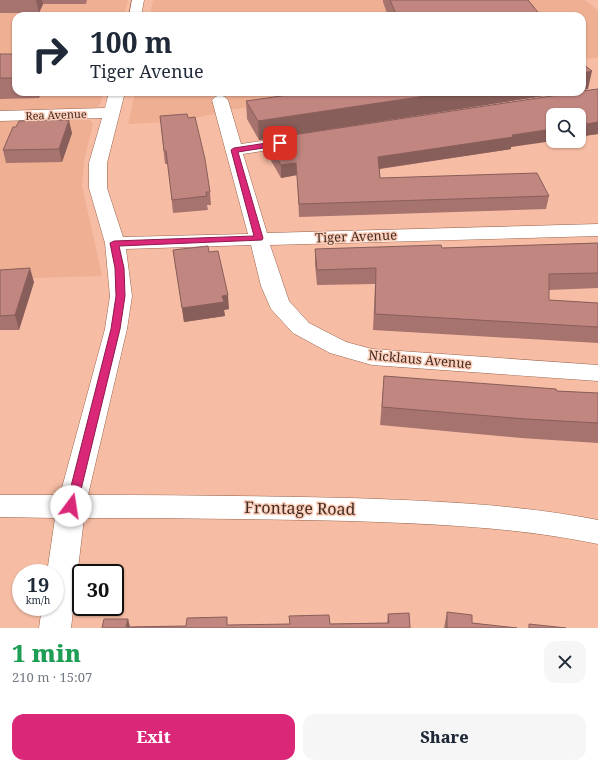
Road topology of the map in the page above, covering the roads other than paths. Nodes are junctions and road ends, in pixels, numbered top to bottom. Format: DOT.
graph roads {
  1 [pos="138,0"];
  2 [pos="136,12"];
  3 [pos="116,96"];
  4 [pos="220,100"];
  5 [pos="112,113"];
  6 [pos="0,116"];
  7 [pos="312,138"];
  8 [pos="234,150"];
  9 [pos="598,230"];
  10 [pos="259,238"];
  11 [pos="114,243"];
  12 [pos="598,372"];
  13 [pos="0,506"];
  14 [pos="71,506"];
  15 [pos="598,532"];
  16 [pos="55,628"];
  1 -- 2 [label="street"];
  3 -- 5 [label="street"];
  4 -- 8 [label="street, Nicklaus Avenue"];
  5 -- 6 [label="street, Rea Avenue"];
  5 -- 11 [label="street"];
  7 -- 8 [label="street"];
  8 -- 10 [label="street, Nicklaus Avenue"];
  9 -- 10 [label="street, Tiger Avenue"];
  10 -- 11 [label="street, Tiger Avenue"];
  10 -- 12 [label="street, Nicklaus Avenue"];
  11 -- 14 [label="street"];
  13 -- 14 [label="street, Frontage Road"];
  14 -- 15 [label="street, Frontage Road"];
  14 -- 16 [label="street"];
}
